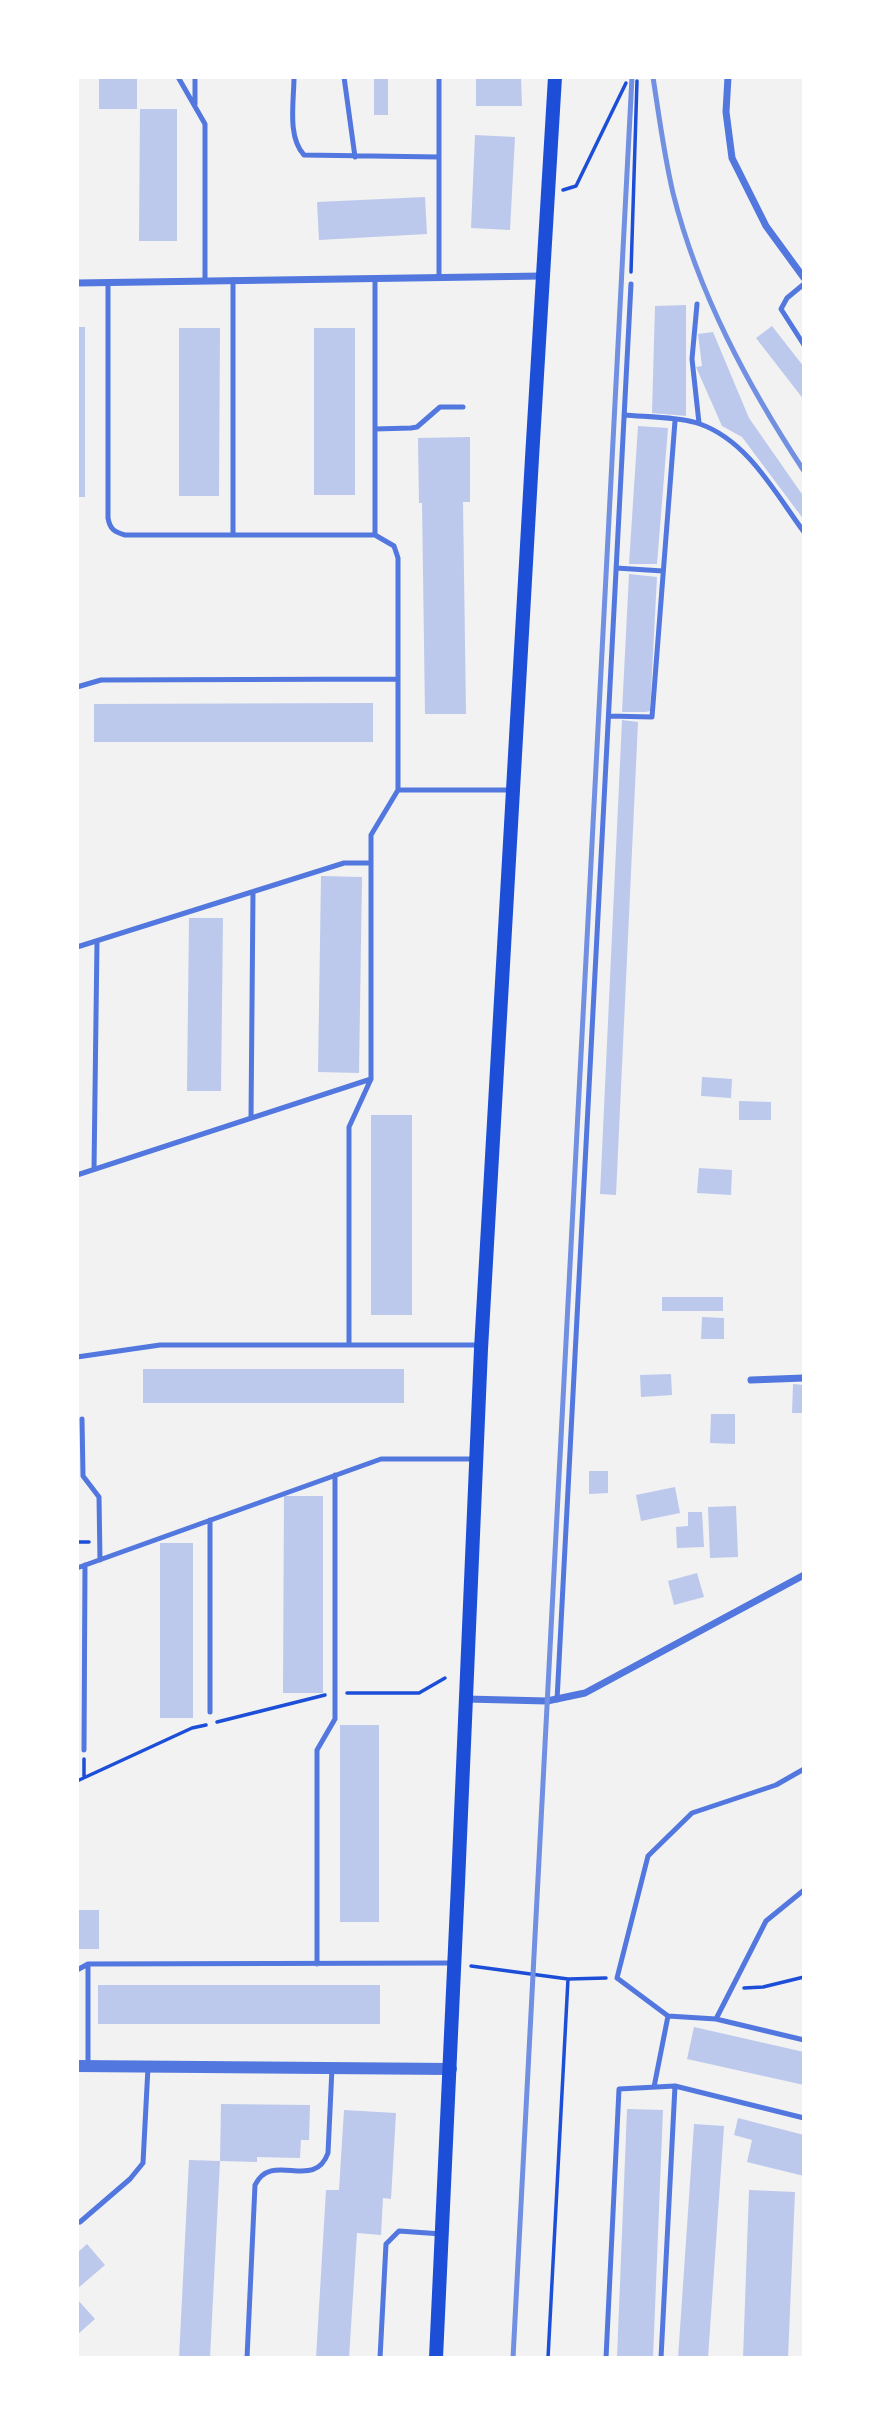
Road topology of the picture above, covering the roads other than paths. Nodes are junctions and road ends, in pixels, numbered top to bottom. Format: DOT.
graph roads {
  1 [pos="178,77"];
  2 [pos="195,77"];
  3 [pos="294,77"];
  4 [pos="344,77"];
  5 [pos="439,77"];
  6 [pos="555,77"];
  7 [pos="729,77"];
  8 [pos="195,107"];
  9 [pos="355,157"];
  10 [pos="439,157"];
  11 [pos="542,276"];
  12 [pos="439,278"];
  13 [pos="804,278"];
  14 [pos="375,279"];
  15 [pos="233,280"];
  16 [pos="205,281"];
  17 [pos="77,283"];
  18 [pos="108,283"];
  19 [pos="631,284"];
  20 [pos="804,284"];
  21 [pos="697,304"];
  22 [pos="804,345"];
  23 [pos="463,407"];
  24 [pos="624,415"];
  25 [pos="675,421"];
  26 [pos="699,423"];
  27 [pos="375,429"];
  28 [pos="804,532"];
  29 [pos="375,534"];
  30 [pos="233,535"];
  31 [pos="616,568"];
  32 [pos="663,571"];
  33 [pos="398,679"];
  34 [pos="77,687"];
  35 [pos="608,716"];
  36 [pos="398,790"];
  37 [pos="513,790"];
  38 [pos="371,863"];
  39 [pos="253,892"];
  40 [pos="97,941"];
  41 [pos="77,947"];
  42 [pos="371,1079"];
  43 [pos="251,1118"];
  44 [pos="94,1169"];
  45 [pos="77,1175"];
  46 [pos="349,1345"];
  47 [pos="481,1345"];
  48 [pos="77,1357"];
  49 [pos="804,1378"];
  50 [pos="751,1380"];
  51 [pos="82,1419"];
  52 [pos="476,1459"];
  53 [pos="335,1475"];
  54 [pos="210,1520"];
  55 [pos="100,1560"];
  56 [pos="85,1565"];
  57 [pos="77,1568"];
  58 [pos="804,1576"];
  59 [pos="466,1699"];
  60 [pos="557,1700"];
  61 [pos="210,1712"];
  62 [pos="85,1750"];
  63 [pos="804,1769"];
  64 [pos="804,1890"];
  65 [pos="88,1964"];
  66 [pos="317,1964"];
  67 [pos="455,1964"];
  68 [pos="77,1970"];
  69 [pos="668,2016"];
  70 [pos="716,2019"];
  71 [pos="804,2040"];
  72 [pos="83,2066"];
  73 [pos="148,2067"];
  74 [pos="332,2068"];
  75 [pos="452,2069"];
  76 [pos="675,2086"];
  77 [pos="654,2087"];
  78 [pos="804,2118"];
  79 [pos="80,2222"];
  80 [pos="443,2234"];
  81 [pos="247,2358"];
  82 [pos="380,2358"];
  83 [pos="436,2358"];
  84 [pos="606,2358"];
  85 [pos="661,2358"];
  1 -- 8 [label="lane"];
  2 -- 8 [label="lane"];
  3 -- 9 [label="lane"];
  4 -- 9 [label="lane"];
  5 -- 10 [label="lane"];
  6 -- 11 [label="main road"];
  7 -- 13 [label="street"];
  8 -- 16 [label="lane"];
  9 -- 10 [label="lane"];
  10 -- 12 [label="lane"];
  11 -- 12 [label="street"];
  11 -- 37 [label="main road"];
  12 -- 14 [label="street"];
  14 -- 15 [label="street"];
  14 -- 27 [label="lane"];
  15 -- 16 [label="street"];
  15 -- 30 [label="lane"];
  16 -- 18 [label="street"];
  17 -- 18 [label="street"];
  18 -- 30 [label="lane"];
  19 -- 24 [label="lane"];
  20 -- 22 [label="lane"];
  21 -- 26 [label="lane"];
  23 -- 27 [label="lane"];
  24 -- 25 [label="lane"];
  24 -- 31 [label="lane"];
  25 -- 26 [label="lane"];
  25 -- 32 [label="lane"];
  26 -- 28 [label="lane"];
  27 -- 29 [label="lane"];
  29 -- 30 [label="lane"];
  29 -- 33 [label="lane"];
  31 -- 32 [label="lane"];
  31 -- 35 [label="lane"];
  32 -- 35 [label="lane"];
  33 -- 34 [label="lane"];
  33 -- 36 [label="lane"];
  35 -- 60 [label="lane"];
  36 -- 37 [label="lane"];
  36 -- 38 [label="lane"];
  37 -- 47 [label="main road"];
  38 -- 39 [label="lane"];
  38 -- 42 [label="lane"];
  39 -- 40 [label="lane"];
  39 -- 43 [label="lane"];
  40 -- 41 [label="lane"];
  40 -- 44 [label="lane"];
  42 -- 43 [label="lane"];
  42 -- 46 [label="lane"];
  43 -- 44 [label="lane"];
  44 -- 45 [label="lane"];
  46 -- 47 [label="lane"];
  46 -- 48 [label="lane"];
  47 -- 52 [label="main road"];
  49 -- 50 [label="street"];
  51 -- 55 [label="lane"];
  52 -- 53 [label="lane"];
  52 -- 59 [label="main road"];
  53 -- 54 [label="lane"];
  53 -- 66 [label="lane"];
  54 -- 55 [label="lane"];
  54 -- 61 [label="lane"];
  55 -- 56 [label="lane"];
  56 -- 57 [label="lane"];
  56 -- 62 [label="lane"];
  58 -- 60 [label="street"];
  59 -- 60 [label="street"];
  59 -- 67 [label="main road"];
  63 -- 69 [label="lane"];
  64 -- 70 [label="lane"];
  65 -- 66 [label="lane"];
  65 -- 68 [label="lane"];
  65 -- 72 [label="lane"];
  66 -- 67 [label="lane"];
  67 -- 75 [label="main road"];
  69 -- 70 [label="lane"];
  69 -- 77 [label="lane"];
  70 -- 71 [label="lane"];
  72 -- 73 [label="street"];
  73 -- 74 [label="street"];
  73 -- 79 [label="lane"];
  74 -- 75 [label="street"];
  74 -- 81 [label="lane"];
  75 -- 80 [label="main road"];
  76 -- 77 [label="lane"];
  76 -- 78 [label="lane"];
  76 -- 85 [label="lane"];
  77 -- 84 [label="lane"];
  80 -- 82 [label="lane"];
  80 -- 83 [label="main road"];
}
